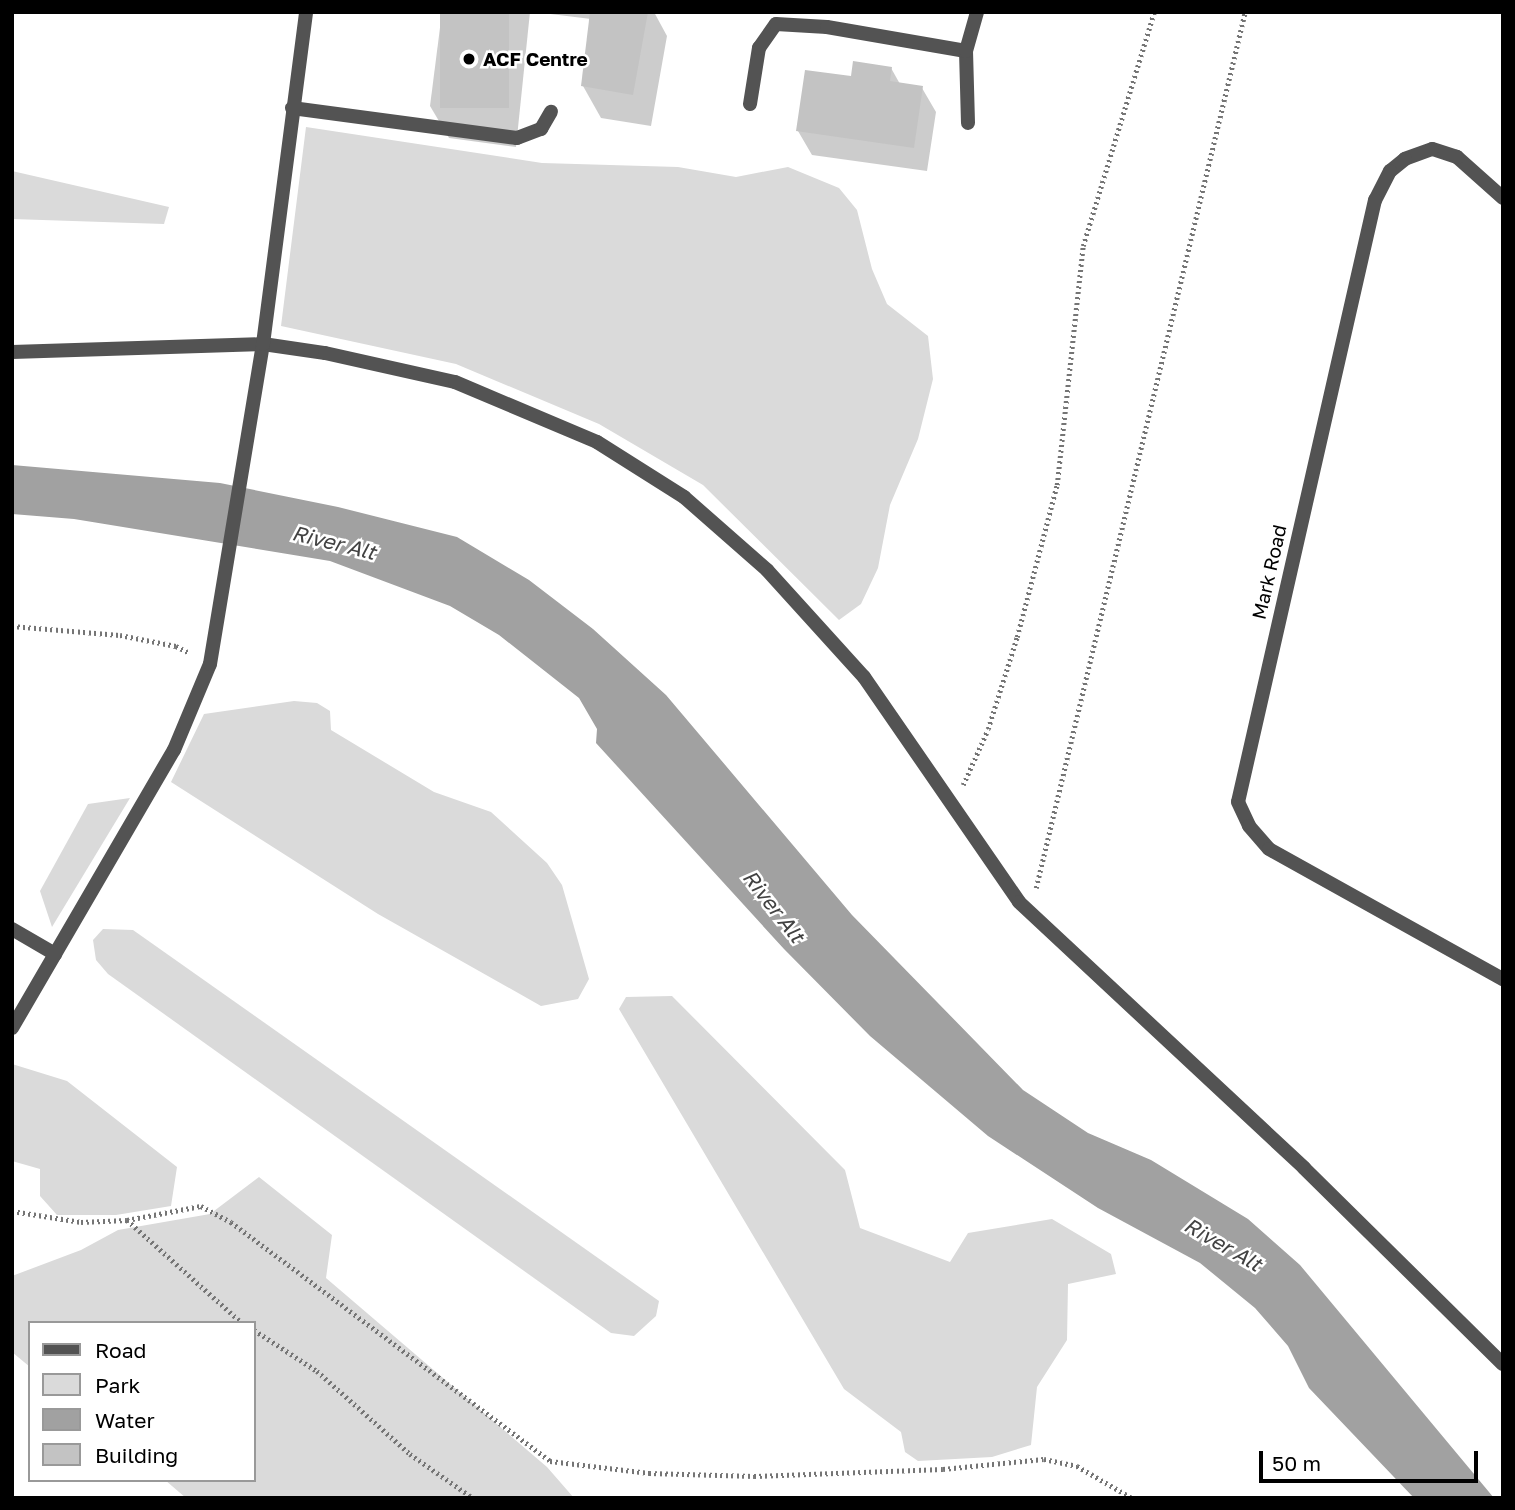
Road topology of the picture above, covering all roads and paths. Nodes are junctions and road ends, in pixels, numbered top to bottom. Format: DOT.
graph roads {
  1 [pos="306,12"];
  2 [pos="976,12"];
  3 [pos="1154,12"];
  4 [pos="1245,12"];
  5 [pos="966,51"];
  6 [pos="750,104"];
  7 [pos="292,108"];
  8 [pos="551,112"];
  9 [pos="968,123"];
  10 [pos="1503,198"];
  11 [pos="263,344"];
  12 [pos="12,352"];
  13 [pos="12,626"];
  14 [pos="210,664"];
  15 [pos="952,808"];
  16 [pos="1030,912"];
  17 [pos="12,929"];
  18 [pos="55,954"];
  19 [pos="1503,978"];
  20 [pos="12,1028"];
  21 [pos="12,1211"];
  22 [pos="127,1220"];
  23 [pos="240,1321"];
  24 [pos="256,1331"];
  25 [pos="1503,1364"];
  26 [pos="473,1498"];
  27 [pos="1132,1498"];
  1 -- 7 [label="street"];
  2 -- 5 [label="street"];
  3 -- 15 [label="path"];
  4 -- 16 [label="path"];
  5 -- 6 [label="street"];
  5 -- 9 [label="street"];
  7 -- 8 [label="street"];
  7 -- 11 [label="street"];
  10 -- 19 [label="street, Mark Road"];
  11 -- 12 [label="street"];
  11 -- 14 [label="street"];
  11 -- 15 [label="street"];
  13 -- 14 [label="path"];
  14 -- 18 [label="street"];
  15 -- 16 [label="street"];
  16 -- 25 [label="street"];
  17 -- 18 [label="street"];
  18 -- 20 [label="street"];
  21 -- 22 [label="path"];
  22 -- 23 [label="path"];
  22 -- 27 [label="path"];
  24 -- 26 [label="path"];
}
